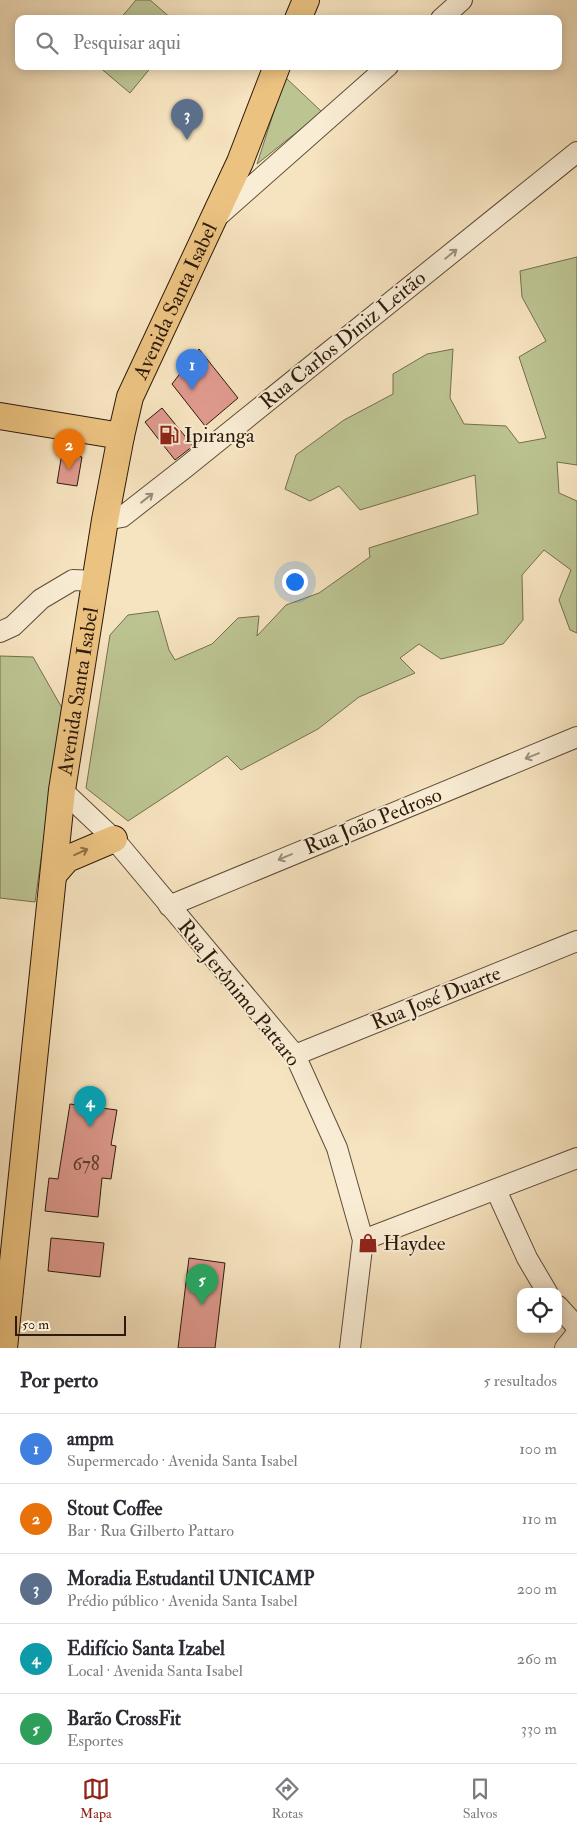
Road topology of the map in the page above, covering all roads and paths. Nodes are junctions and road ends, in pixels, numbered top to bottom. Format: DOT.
graph roads {
  1 [pos="306,0"];
  2 [pos="462,0"];
  3 [pos="300,15"];
  4 [pos="445,15"];
  5 [pos="275,70"];
  6 [pos="383,70"];
  7 [pos="577,152"];
  8 [pos="212,221"];
  9 [pos="0,416"];
  10 [pos="121,436"];
  11 [pos="105,520"];
  12 [pos="96,581"];
  13 [pos="0,632"];
  14 [pos="577,737"];
  15 [pos="62,790"];
  16 [pos="114,839"];
  17 [pos="54,874"];
  18 [pos="168,906"];
  19 [pos="577,941"];
  20 [pos="294,1055"];
  21 [pos="577,1158"];
  22 [pos="496,1190"];
  23 [pos="363,1240"];
  24 [pos="545,1288"];
  25 [pos="562,1310"];
  26 [pos="577,1327"];
  27 [pos="577,1333"];
  28 [pos="4,1348"];
  29 [pos="350,1348"];
  30 [pos="564,1348"];
  1 -- 3 [label="main road"];
  2 -- 4 [label="street"];
  5 -- 8 [label="main road, Avenida Santa Isabel"];
  6 -- 8 [label="street"];
  11 -- 7 [label="street, Rua Carlos Diniz Leitão, one-way"];
  8 -- 10 [label="main road, Avenida Santa Isabel"];
  9 -- 10 [label="main road"];
  10 -- 11 [label="main road, Avenida Santa Isabel"];
  11 -- 12 [label="main road, Avenida Santa Isabel"];
  12 -- 13 [label="street"];
  12 -- 15 [label="main road, Avenida Santa Isabel"];
  14 -- 18 [label="street, Rua João Pedroso, one-way"];
  15 -- 16 [label="street, Rua Jerônimo Pattaro"];
  15 -- 17 [label="main road, Avenida Santa Isabel"];
  17 -- 16 [label="main road, one-way"];
  16 -- 18 [label="street, Rua Jerônimo Pattaro"];
  17 -- 28 [label="main road, Avenida Santa Isabel"];
  18 -- 20 [label="street, Rua Jerônimo Pattaro"];
  19 -- 20 [label="street, Rua José Duarte"];
  20 -- 23 [label="street, Rua Jerônimo Pattaro"];
  21 -- 22 [label="street"];
  22 -- 23 [label="street"];
  22 -- 24 [label="street"];
  23 -- 29 [label="street, Rua Jerônimo Pattaro"];
  25 -- 26 [label="street"];
  27 -- 30 [label="street"];
}
